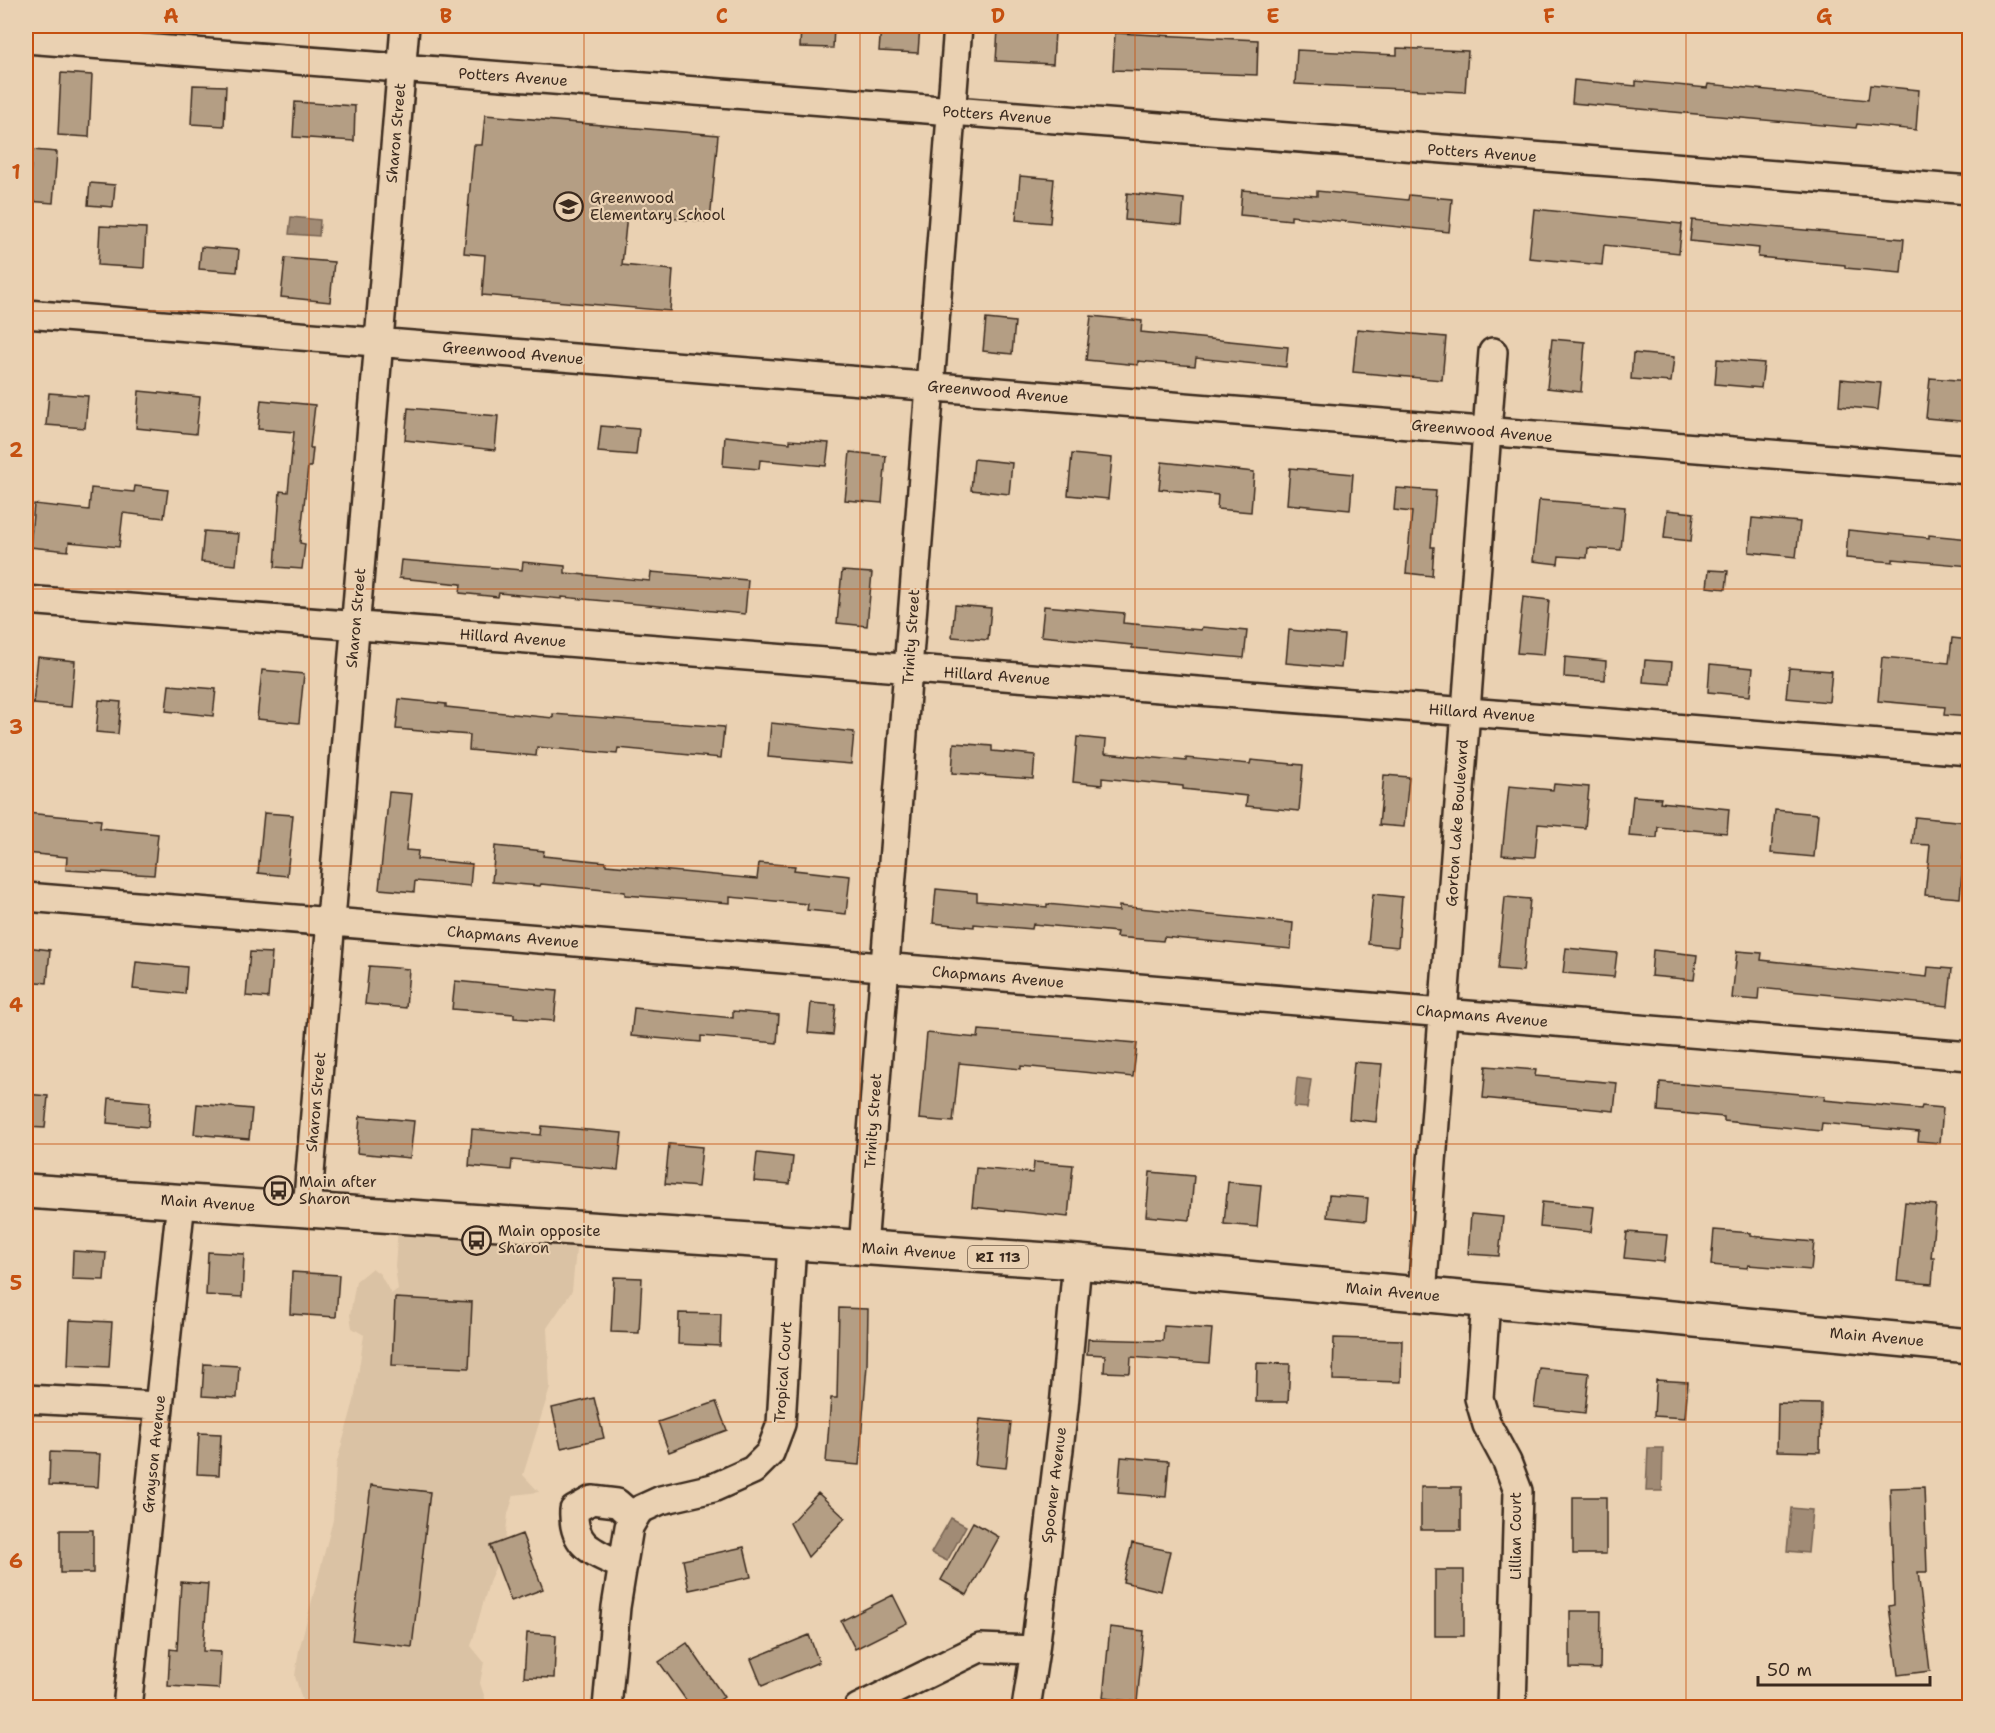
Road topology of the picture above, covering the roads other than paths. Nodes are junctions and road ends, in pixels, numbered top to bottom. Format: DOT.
graph roads {
  1 [pos="405,26"];
  2 [pos="958,26"];
  3 [pos="26,39"];
  4 [pos="401,68"];
  5 [pos="951,111"];
  6 [pos="1970,190"];
  7 [pos="26,314"];
  8 [pos="379,342"];
  9 [pos="1492,352"];
  10 [pos="930,387"];
  11 [pos="1486,431"];
  12 [pos="1970,470"];
  13 [pos="26,600"];
  14 [pos="355,626"];
  15 [pos="908,669"];
  16 [pos="1465,712"];
  17 [pos="1970,751"];
  18 [pos="26,897"];
  19 [pos="331,922"];
  20 [pos="885,967"];
  21 [pos="1443,1013"];
  22 [pos="1970,1056"];
  23 [pos="26,1191"];
  24 [pos="181,1201"];
  25 [pos="307,1210"];
  26 [pos="792,1243"];
  27 [pos="863,1248"];
  28 [pos="1077,1262"];
  29 [pos="1422,1295"];
  30 [pos="1486,1301"];
  31 [pos="1970,1346"];
  32 [pos="26,1399"];
  33 [pos="159,1406"];
  34 [pos="634,1518"];
  35 [pos="623,1566"];
  36 [pos="1035,1650"];
  37 [pos="127,1707"];
  38 [pos="607,1707"];
  39 [pos="858,1707"];
  40 [pos="1026,1707"];
  41 [pos="1512,1707"];
  1 -- 4 [label="street, Sharon Street"];
  2 -- 5 [label="street, Trinity Street"];
  3 -- 4 [label="street, Potters Avenue"];
  4 -- 5 [label="street, Potters Avenue"];
  4 -- 8 [label="street, Sharon Street"];
  5 -- 6 [label="street, Potters Avenue"];
  5 -- 10 [label="street, Trinity Street"];
  7 -- 8 [label="street, Greenwood Avenue"];
  8 -- 10 [label="street, Greenwood Avenue"];
  8 -- 14 [label="street, Sharon Street"];
  9 -- 11 [label="street, Gorton Lake Boulevard"];
  10 -- 11 [label="street, Greenwood Avenue"];
  10 -- 15 [label="street, Trinity Street"];
  11 -- 12 [label="street, Greenwood Avenue"];
  11 -- 16 [label="street, Gorton Lake Boulevard"];
  13 -- 14 [label="street, Hillard Avenue"];
  14 -- 15 [label="street, Hillard Avenue"];
  14 -- 19 [label="street, Sharon Street"];
  15 -- 16 [label="street, Hillard Avenue"];
  15 -- 20 [label="street, Trinity Street"];
  16 -- 17 [label="street, Hillard Avenue"];
  16 -- 21 [label="street, Gorton Lake Boulevard"];
  18 -- 19 [label="street, Chapmans Avenue"];
  19 -- 20 [label="street, Chapmans Avenue"];
  19 -- 25 [label="street, Sharon Street"];
  20 -- 21 [label="street, Chapmans Avenue"];
  20 -- 27 [label="street, Trinity Street"];
  21 -- 22 [label="street, Chapmans Avenue"];
  21 -- 29 [label="street, Gorton Lake Boulevard"];
  23 -- 24 [label="main road, Main Avenue / RI 113"];
  24 -- 25 [label="main road, Main Avenue / RI 113"];
  24 -- 33 [label="street, Grayson Avenue"];
  25 -- 26 [label="main road, Main Avenue / RI 113"];
  26 -- 27 [label="main road, Main Avenue / RI 113"];
  26 -- 34 [label="street, Tropical Court"];
  27 -- 28 [label="main road, Main Avenue / RI 113"];
  28 -- 29 [label="main road, Main Avenue / RI 113"];
  28 -- 36 [label="street, Spooner Avenue"];
  29 -- 30 [label="main road, Main Avenue / RI 113"];
  30 -- 31 [label="main road, Main Avenue / RI 113"];
  30 -- 41 [label="street, Lillian Court"];
  32 -- 33 [label="street"];
  33 -- 37 [label="street, Grayson Avenue"];
  34 -- 35 [label="street"];
  34 -- 35 [label="street"];
  35 -- 38 [label="street"];
  36 -- 39 [label="street"];
  36 -- 40 [label="street, Spooner Avenue"];
}
